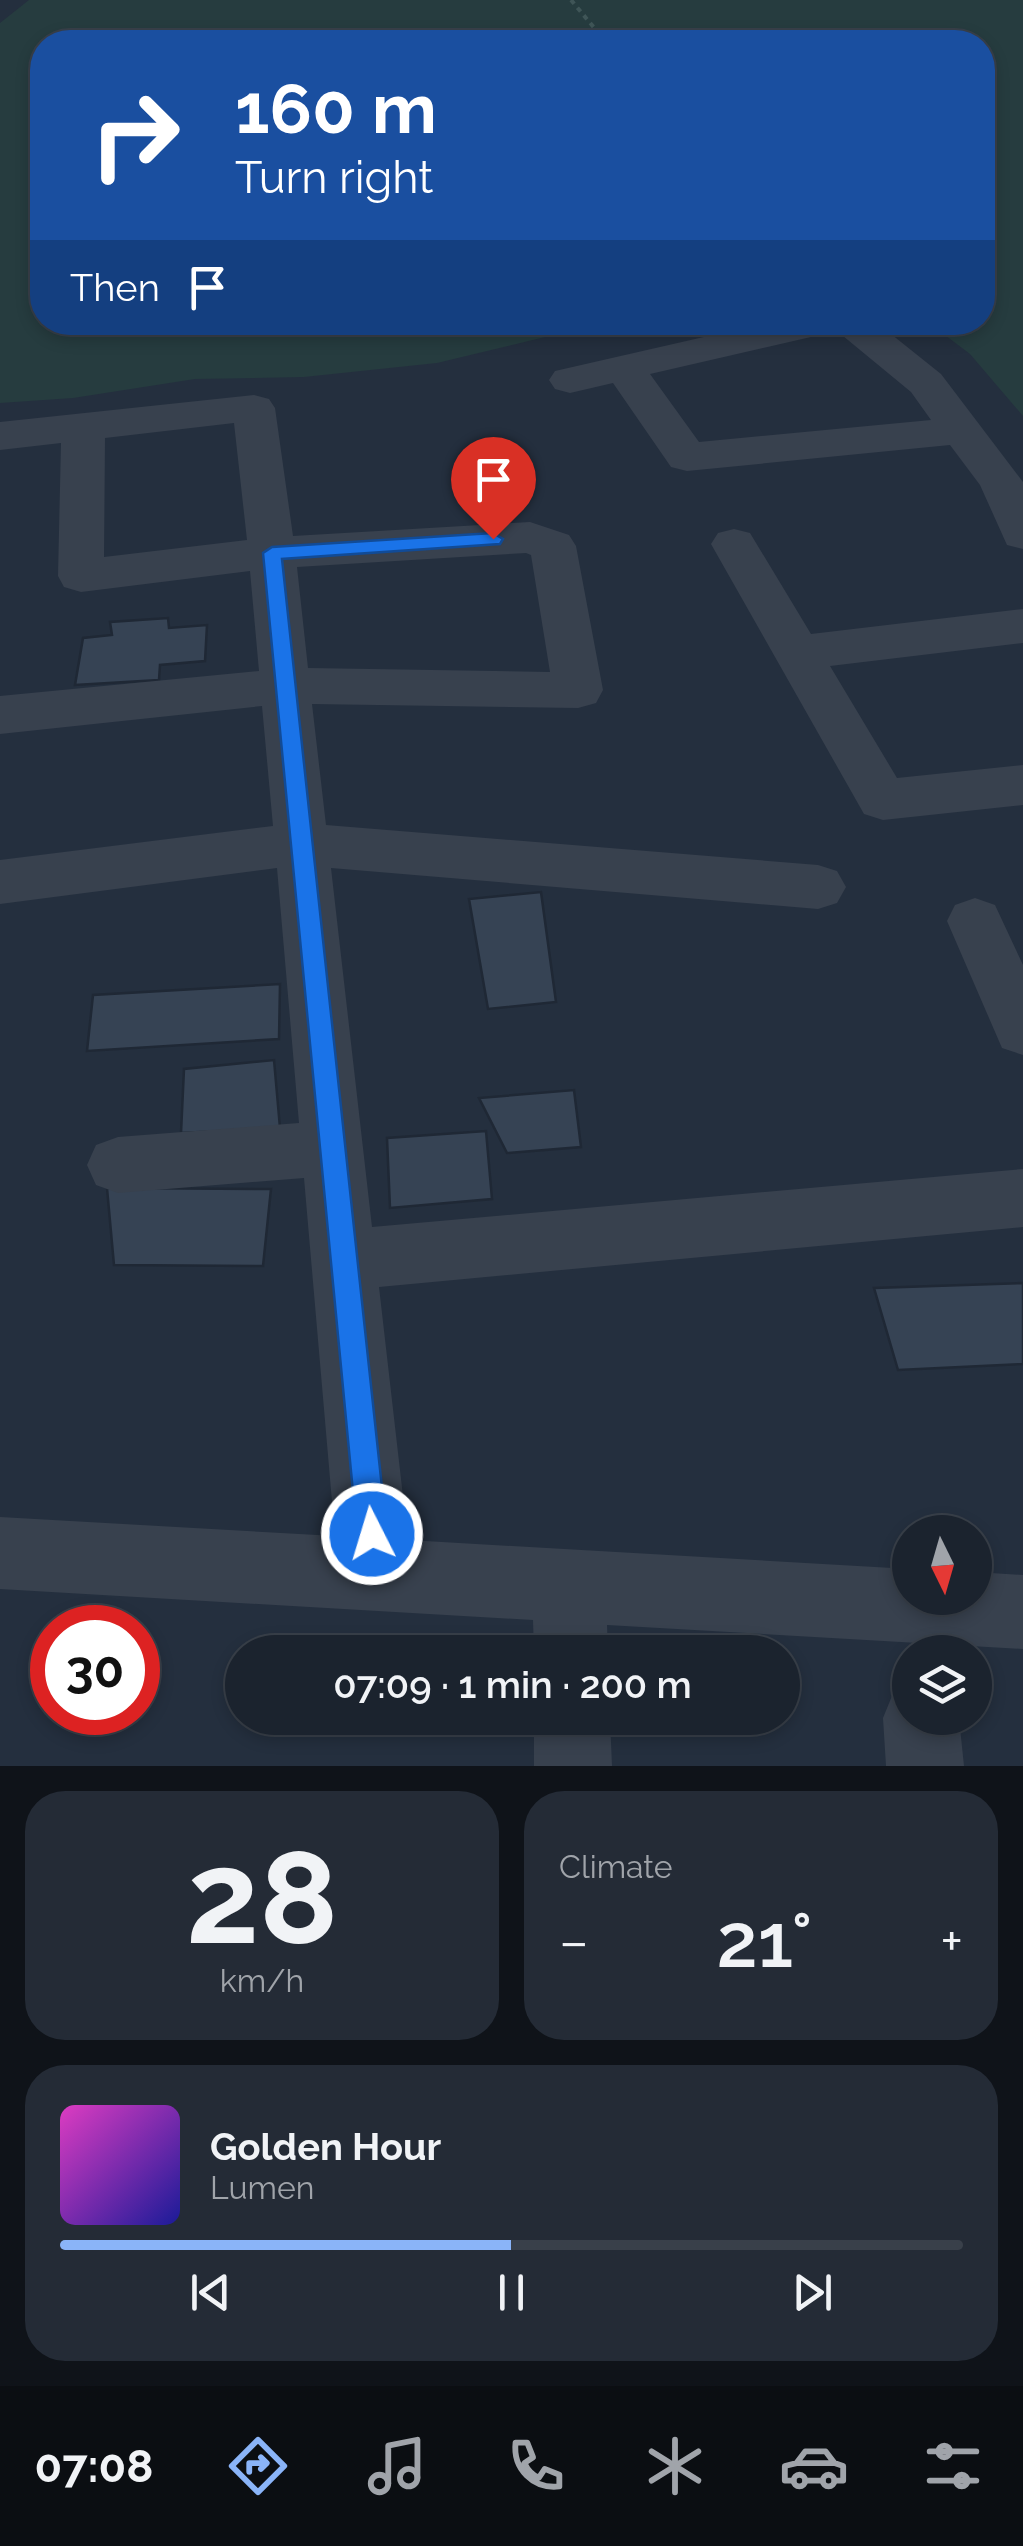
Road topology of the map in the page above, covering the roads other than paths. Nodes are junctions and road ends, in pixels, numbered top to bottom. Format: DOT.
graph roads {
  1 [pos="768,335"];
  2 [pos="866,335"];
  3 [pos="624,368"];
  4 [pos="570,380"];
  5 [pos="84,427"];
  6 [pos="964,430"];
  7 [pos="0,436"];
  8 [pos="1023,534"];
  9 [pos="734,544"];
  10 [pos="272,553"];
  11 [pos="1023,626"];
  12 [pos="797,653"];
  13 [pos="285,686"];
  14 [pos="0,715"];
  15 [pos="1023,786"];
  16 [pos="301,844"];
  17 [pos="0,882"];
  18 [pos="818,886"];
  19 [pos="975,921"];
  20 [pos="1023,1030"];
  21 [pos="334,1148"];
  22 [pos="118,1165"];
  23 [pos="1023,1198"];
  24 [pos="346,1260"];
  25 [pos="0,1553"];
  26 [pos="376,1574"];
  27 [pos="1023,1612"];
  28 [pos="570,1618"];
  29 [pos="914,1629"];
  30 [pos="572,1735"];
  31 [pos="923,1735"];
  32 [pos="573,1766"];
  33 [pos="925,1766"];
  1 -- 3 [label="street"];
  2 -- 6 [label="street"];
  3 -- 4 [label="street"];
  3 -- 6 [label="street"];
  5 -- 7 [label="street"];
  5 -- 10 [label="street"];
  5 -- 10 [label="street"];
  6 -- 8 [label="street"];
  9 -- 12 [label="street"];
  10 -- 13 [label="street"];
  10 -- 13 [label="street"];
  11 -- 12 [label="street"];
  12 -- 15 [label="street"];
  13 -- 14 [label="street"];
  13 -- 16 [label="street"];
  16 -- 17 [label="street"];
  16 -- 18 [label="street"];
  16 -- 21 [label="street"];
  19 -- 20 [label="street"];
  21 -- 22 [label="street"];
  21 -- 24 [label="street"];
  23 -- 24 [label="street"];
  24 -- 26 [label="street"];
  25 -- 26 [label="street"];
  26 -- 28 [label="street"];
  27 -- 29 [label="street"];
  28 -- 29 [label="street"];
  30 -- 32 [label="street"];
  31 -- 33 [label="street"];
}
